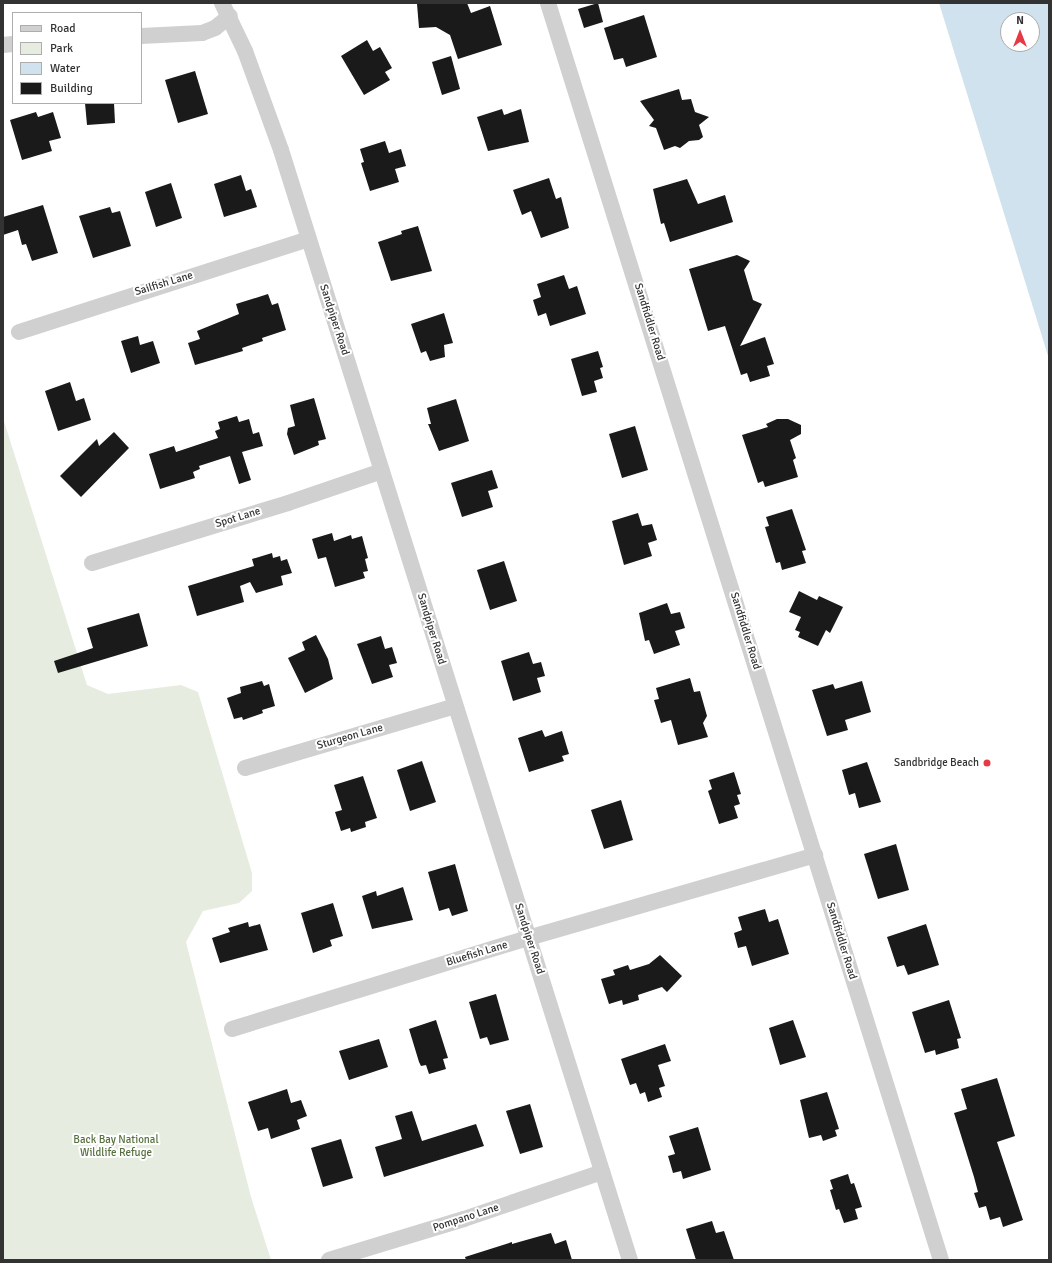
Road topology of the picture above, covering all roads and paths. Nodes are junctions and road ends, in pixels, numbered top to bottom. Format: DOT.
graph roads {
  1 [pos="548,3"];
  2 [pos="226,9"];
  3 [pos="142,36"];
  4 [pos="308,239"];
  5 [pos="19,332"];
  6 [pos="382,471"];
  7 [pos="92,563"];
  8 [pos="455,706"];
  9 [pos="245,768"];
  10 [pos="815,855"];
  11 [pos="528,938"];
  12 [pos="232,1030"];
  13 [pos="602,1172"];
  14 [pos="329,1260"];
  15 [pos="630,1260"];
  16 [pos="941,1260"];
  1 -- 10 [label="street, Sandfiddler Road"];
  2 -- 3 [label="street"];
  2 -- 4 [label="street, Sandpiper Road"];
  4 -- 5 [label="street, Sailfish Lane"];
  4 -- 6 [label="street, Sandpiper Road"];
  6 -- 7 [label="street, Spot Lane"];
  6 -- 8 [label="street, Sandpiper Road"];
  8 -- 9 [label="street, Sturgeon Lane"];
  8 -- 11 [label="street, Sandpiper Road"];
  10 -- 11 [label="street, Bluefish Lane"];
  10 -- 16 [label="street, Sandfiddler Road"];
  11 -- 12 [label="street, Bluefish Lane"];
  11 -- 13 [label="street, Sandpiper Road"];
  13 -- 14 [label="street, Pompano Lane"];
  13 -- 15 [label="street, Sandpiper Road"];
}
